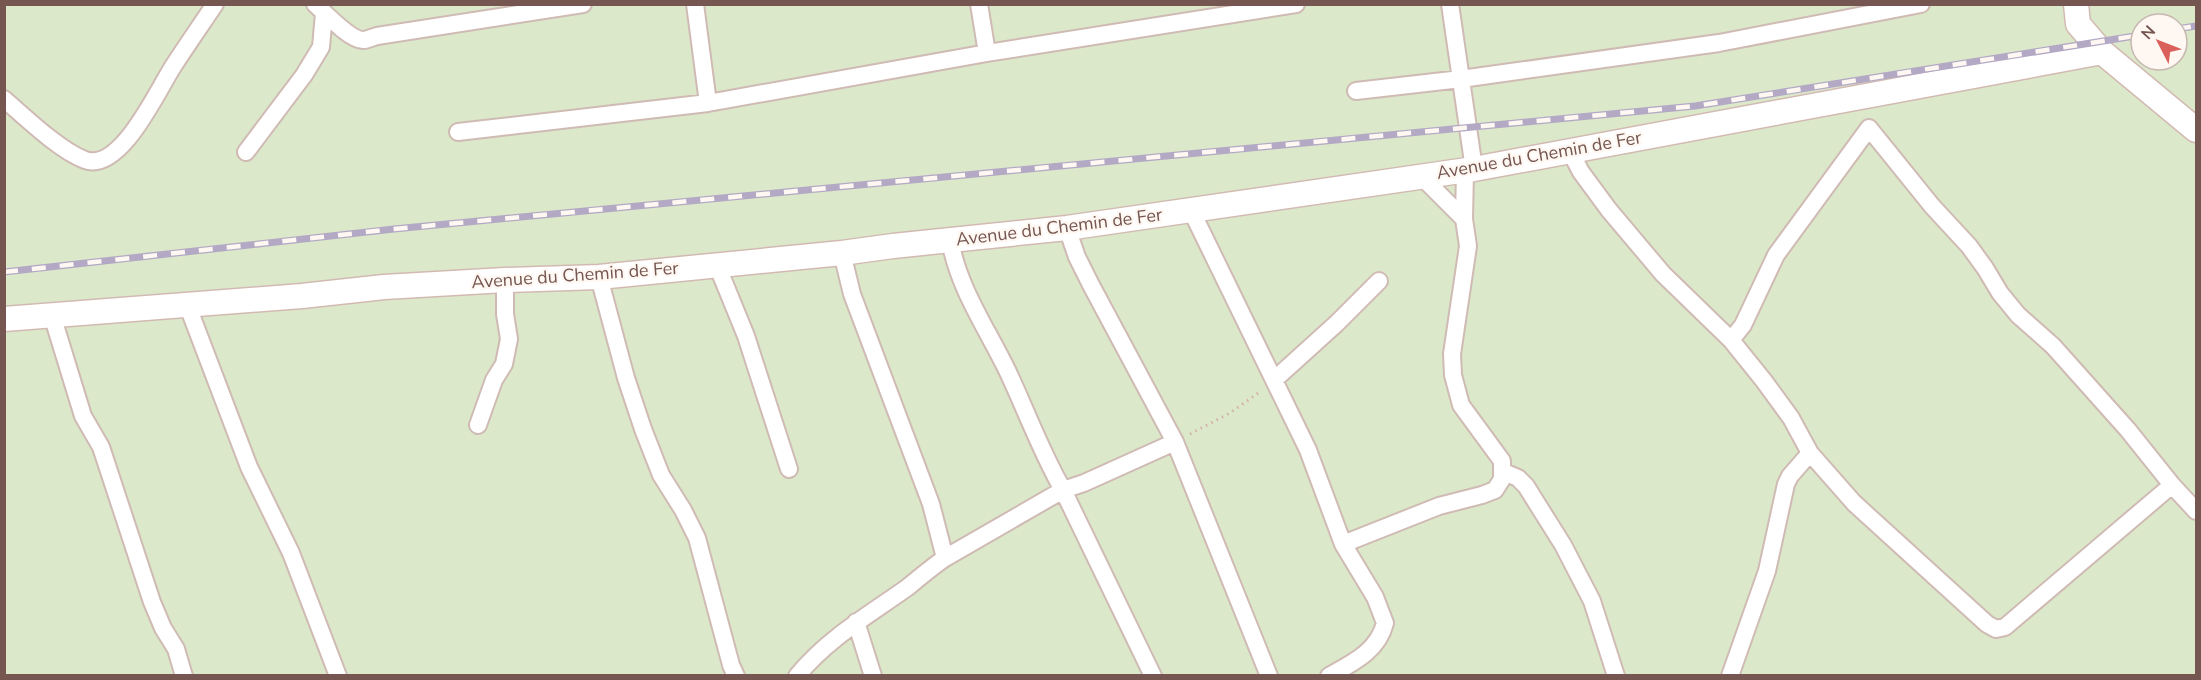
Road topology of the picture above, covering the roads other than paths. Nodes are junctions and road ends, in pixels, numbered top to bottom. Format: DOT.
graph roads {
  1 [pos="215,4"];
  2 [pos="583,4"];
  3 [pos="694,4"];
  4 [pos="979,4"];
  5 [pos="1296,4"];
  6 [pos="1450,4"];
  7 [pos="1921,4"];
  8 [pos="2076,4"];
  9 [pos="320,9"];
  10 [pos="2102,52"];
  11 [pos="987,53"];
  12 [pos="1461,79"];
  13 [pos="1356,91"];
  14 [pos="4,99"];
  15 [pos="708,103"];
  16 [pos="2196,130"];
  17 [pos="458,132"];
  18 [pos="1570,151"];
  19 [pos="246,152"];
  20 [pos="1469,170"];
  21 [pos="1421,176"];
  22 [pos="1191,210"];
  23 [pos="1464,219"];
  24 [pos="1067,228"];
  25 [pos="950,240"];
  26 [pos="842,253"];
  27 [pos="717,265"];
  28 [pos="599,277"];
  29 [pos="505,280"];
  30 [pos="1379,281"];
  31 [pos="187,304"];
  32 [pos="52,315"];
  33 [pos="4,319"];
  34 [pos="1731,340"];
  35 [pos="1274,380"];
  36 [pos="478,425"];
  37 [pos="1175,442"];
  38 [pos="1810,453"];
  39 [pos="789,469"];
  40 [pos="1504,471"];
  41 [pos="2172,485"];
  42 [pos="1063,490"];
  43 [pos="2196,511"];
  44 [pos="1343,544"];
  45 [pos="945,558"];
  46 [pos="856,622"];
  47 [pos="729,672"];
  48 [pos="184,675"];
  49 [pos="338,675"];
  50 [pos="797,675"];
  51 [pos="873,675"];
  52 [pos="1153,675"];
  53 [pos="1269,675"];
  54 [pos="1329,675"];
  55 [pos="1616,675"];
  56 [pos="1730,675"];
  1 -- 14 [label="street"];
  2 -- 9 [label="street"];
  3 -- 15 [label="street"];
  4 -- 11 [label="street"];
  5 -- 11 [label="street"];
  6 -- 12 [label="street"];
  7 -- 12 [label="street"];
  8 -- 10 [label="street"];
  9 -- 19 [label="street"];
  10 -- 16 [label="street"];
  10 -- 18 [label="street, Avenue du Chemin de Fer"];
  11 -- 15 [label="street"];
  12 -- 13 [label="street"];
  12 -- 20 [label="street"];
  15 -- 17 [label="street"];
  18 -- 20 [label="street, Avenue du Chemin de Fer"];
  18 -- 34 [label="street"];
  20 -- 21 [label="street, Avenue du Chemin de Fer"];
  20 -- 23 [label="street"];
  21 -- 22 [label="street, Avenue du Chemin de Fer"];
  21 -- 23 [label="street"];
  22 -- 24 [label="street, Avenue du Chemin de Fer"];
  22 -- 35 [label="street"];
  23 -- 40 [label="street"];
  24 -- 25 [label="street, Avenue du Chemin de Fer"];
  24 -- 37 [label="street"];
  25 -- 26 [label="street, Avenue du Chemin de Fer"];
  25 -- 42 [label="street"];
  26 -- 27 [label="street, Avenue du Chemin de Fer"];
  26 -- 45 [label="street"];
  27 -- 28 [label="street, Avenue du Chemin de Fer"];
  27 -- 39 [label="street"];
  28 -- 29 [label="street, Avenue du Chemin de Fer"];
  28 -- 47 [label="street"];
  29 -- 31 [label="street, Avenue du Chemin de Fer"];
  29 -- 36 [label="street"];
  30 -- 35 [label="street"];
  31 -- 32 [label="street, Avenue du Chemin de Fer"];
  31 -- 49 [label="street"];
  32 -- 33 [label="street, Avenue du Chemin de Fer"];
  32 -- 48 [label="street"];
  34 -- 38 [label="street"];
  34 -- 41 [label="street"];
  35 -- 44 [label="street"];
  37 -- 42 [label="street"];
  37 -- 53 [label="street"];
  38 -- 41 [label="street"];
  38 -- 56 [label="street"];
  40 -- 44 [label="street"];
  40 -- 55 [label="street"];
  41 -- 43 [label="street"];
  42 -- 45 [label="street"];
  42 -- 52 [label="street"];
  44 -- 54 [label="street"];
  45 -- 46 [label="street"];
  46 -- 50 [label="street"];
  46 -- 51 [label="street"];
}
